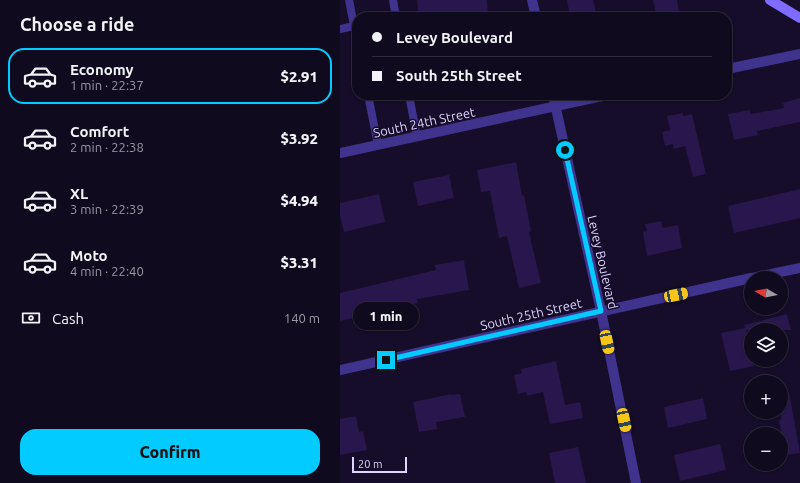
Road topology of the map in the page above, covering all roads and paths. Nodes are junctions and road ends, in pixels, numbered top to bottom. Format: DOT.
graph roads {
  1 [pos="349,0"];
  2 [pos="392,0"];
  3 [pos="532,0"];
  4 [pos="770,0"];
  5 [pos="395,12"];
  6 [pos="535,12"];
  7 [pos="352,16"];
  8 [pos="800,18"];
  9 [pos="352,26"];
  10 [pos="340,29"];
  11 [pos="800,54"];
  12 [pos="732,68"];
  13 [pos="369,100"];
  14 [pos="410,100"];
  15 [pos="553,100"];
  16 [pos="583,100"];
  17 [pos="555,106"];
  18 [pos="416,137"];
  19 [pos="378,145"];
  20 [pos="340,153"];
  21 [pos="800,268"];
  22 [pos="786,271"];
  23 [pos="744,280"];
  24 [pos="601,311"];
  25 [pos="340,370"];
  26 [pos="636,483"];
  1 -- 7 [label="lane"];
  2 -- 5 [label="lane"];
  3 -- 6 [label="street"];
  4 -- 8 [label="main road"];
  9 -- 10 [label="lane"];
  11 -- 12 [label="street"];
  13 -- 19 [label="lane"];
  14 -- 18 [label="lane"];
  15 -- 17 [label="street, Levey Boulevard"];
  16 -- 17 [label="street, South 24th Street"];
  17 -- 18 [label="street, South 24th Street"];
  17 -- 24 [label="street, Levey Boulevard"];
  18 -- 19 [label="street, South 24th Street"];
  19 -- 20 [label="street, South 24th Street"];
  21 -- 22 [label="street, South 25th Street"];
  23 -- 24 [label="street, South 25th Street"];
  24 -- 25 [label="street, South 25th Street"];
  24 -- 26 [label="street, Levey Boulevard"];
}
